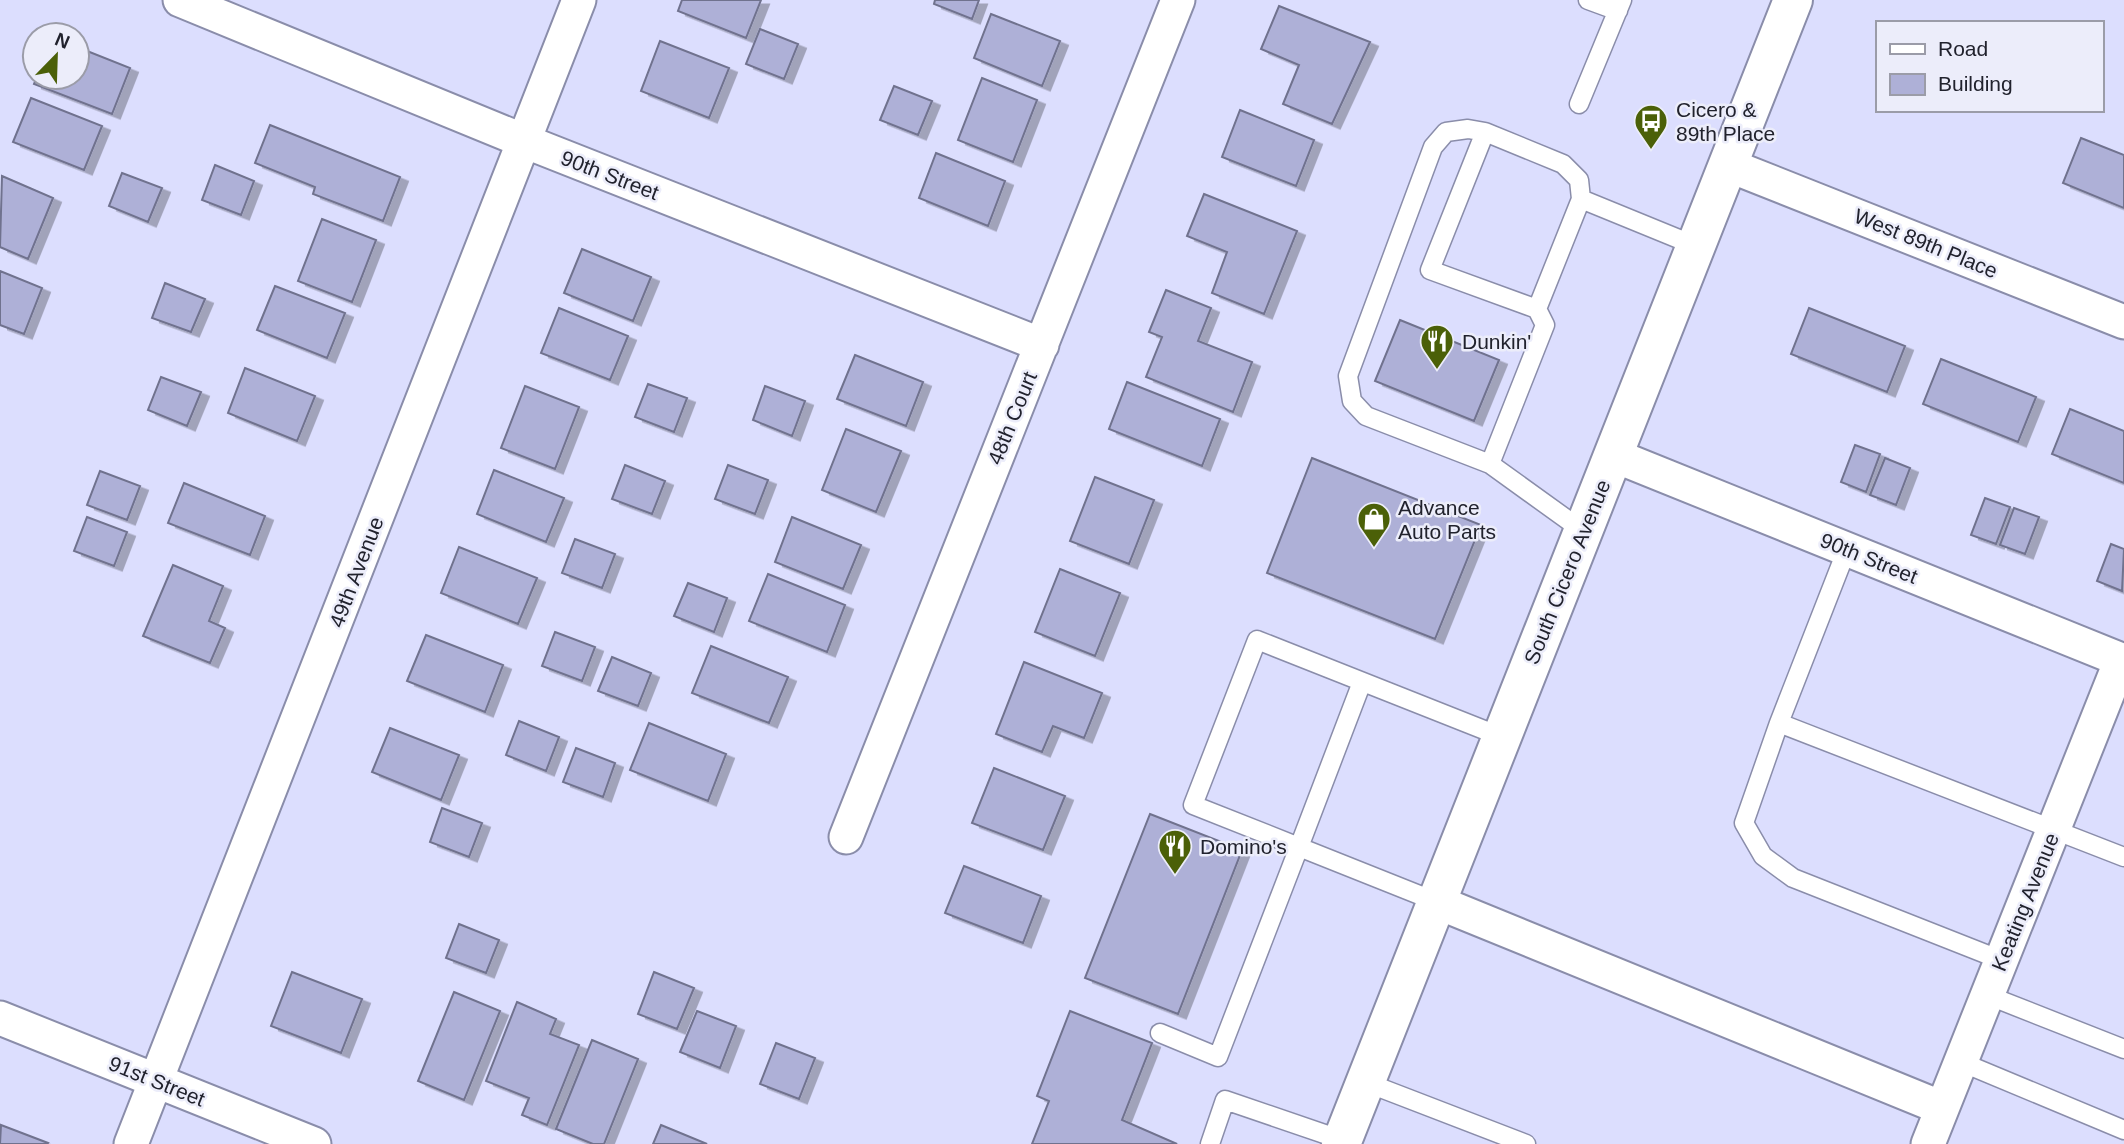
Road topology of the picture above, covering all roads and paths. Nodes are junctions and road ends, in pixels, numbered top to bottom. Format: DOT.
graph roads {
  1 [pos="180,0"];
  2 [pos="579,0"];
  3 [pos="1178,0"];
  4 [pos="1588,0"];
  5 [pos="1793,0"];
  6 [pos="1620,5"];
  7 [pos="1579,104"];
  8 [pos="1485,132"];
  9 [pos="524,141"];
  10 [pos="1728,165"];
  11 [pos="1581,199"];
  12 [pos="1696,246"];
  13 [pos="1537,309"];
  14 [pos="2124,322"];
  15 [pos="1042,345"];
  16 [pos="1613,455"];
  17 [pos="1490,464"];
  18 [pos="1583,531"];
  19 [pos="1847,549"];
  20 [pos="2123,661"];
  21 [pos="1362,682"];
  22 [pos="1779,723"];
  23 [pos="1502,737"];
  24 [pos="2054,830"];
  25 [pos="846,836"];
  26 [pos="1299,847"];
  27 [pos="2124,858"];
  28 [pos="1437,902"];
  29 [pos="2001,960"];
  30 [pos="1987,995"];
  31 [pos="0,1018"];
  32 [pos="1160,1033"];
  33 [pos="2124,1049"];
  34 [pos="1961,1062"];
  35 [pos="157,1081"];
  36 [pos="1365,1082"];
  37 [pos="1942,1108"];
  38 [pos="2124,1130"];
  39 [pos="1341,1142"];
  40 [pos="131,1144"];
  41 [pos="314,1144"];
  42 [pos="1210,1144"];
  43 [pos="1526,1144"];
  44 [pos="1928,1144"];
  1 -- 9 [label="street, 90th Street"];
  2 -- 9 [label="street, 49th Avenue"];
  3 -- 15 [label="street, 48th Court"];
  4 -- 6 [label="lane"];
  5 -- 10 [label="main road, South Cicero Avenue"];
  6 -- 7 [label="lane"];
  8 -- 11 [label="lane"];
  8 -- 13 [label="lane"];
  8 -- 17 [label="lane"];
  9 -- 15 [label="street, 90th Street"];
  9 -- 35 [label="street, 49th Avenue"];
  10 -- 12 [label="main road, South Cicero Avenue"];
  10 -- 14 [label="street, West 89th Place"];
  11 -- 12 [label="lane"];
  11 -- 13 [label="lane"];
  12 -- 16 [label="main road, South Cicero Avenue"];
  13 -- 17 [label="lane"];
  15 -- 25 [label="street, 48th Court"];
  16 -- 18 [label="main road, South Cicero Avenue"];
  16 -- 19 [label="street, 90th Street"];
  17 -- 18 [label="lane"];
  18 -- 23 [label="main road, South Cicero Avenue"];
  19 -- 20 [label="street, 90th Street"];
  19 -- 22 [label="lane"];
  20 -- 24 [label="street, Keating Avenue"];
  21 -- 23 [label="lane"];
  21 -- 26 [label="lane"];
  21 -- 26 [label="lane"];
  22 -- 24 [label="lane"];
  22 -- 29 [label="lane"];
  23 -- 28 [label="main road, South Cicero Avenue"];
  24 -- 27 [label="lane"];
  24 -- 29 [label="street, Keating Avenue"];
  26 -- 28 [label="lane"];
  26 -- 32 [label="lane"];
  28 -- 36 [label="main road, South Cicero Avenue"];
  28 -- 37 [label="street"];
  29 -- 30 [label="street, Keating Avenue"];
  30 -- 33 [label="lane"];
  30 -- 34 [label="street, Keating Avenue"];
  31 -- 35 [label="street, 91st Street"];
  34 -- 37 [label="street, Keating Avenue"];
  34 -- 38 [label="lane"];
  35 -- 40 [label="street, 49th Avenue"];
  35 -- 41 [label="street, 91st Street"];
  36 -- 39 [label="main road, South Cicero Avenue"];
  36 -- 43 [label="lane"];
  37 -- 44 [label="street, Keating Avenue"];
  39 -- 42 [label="lane"];
}
